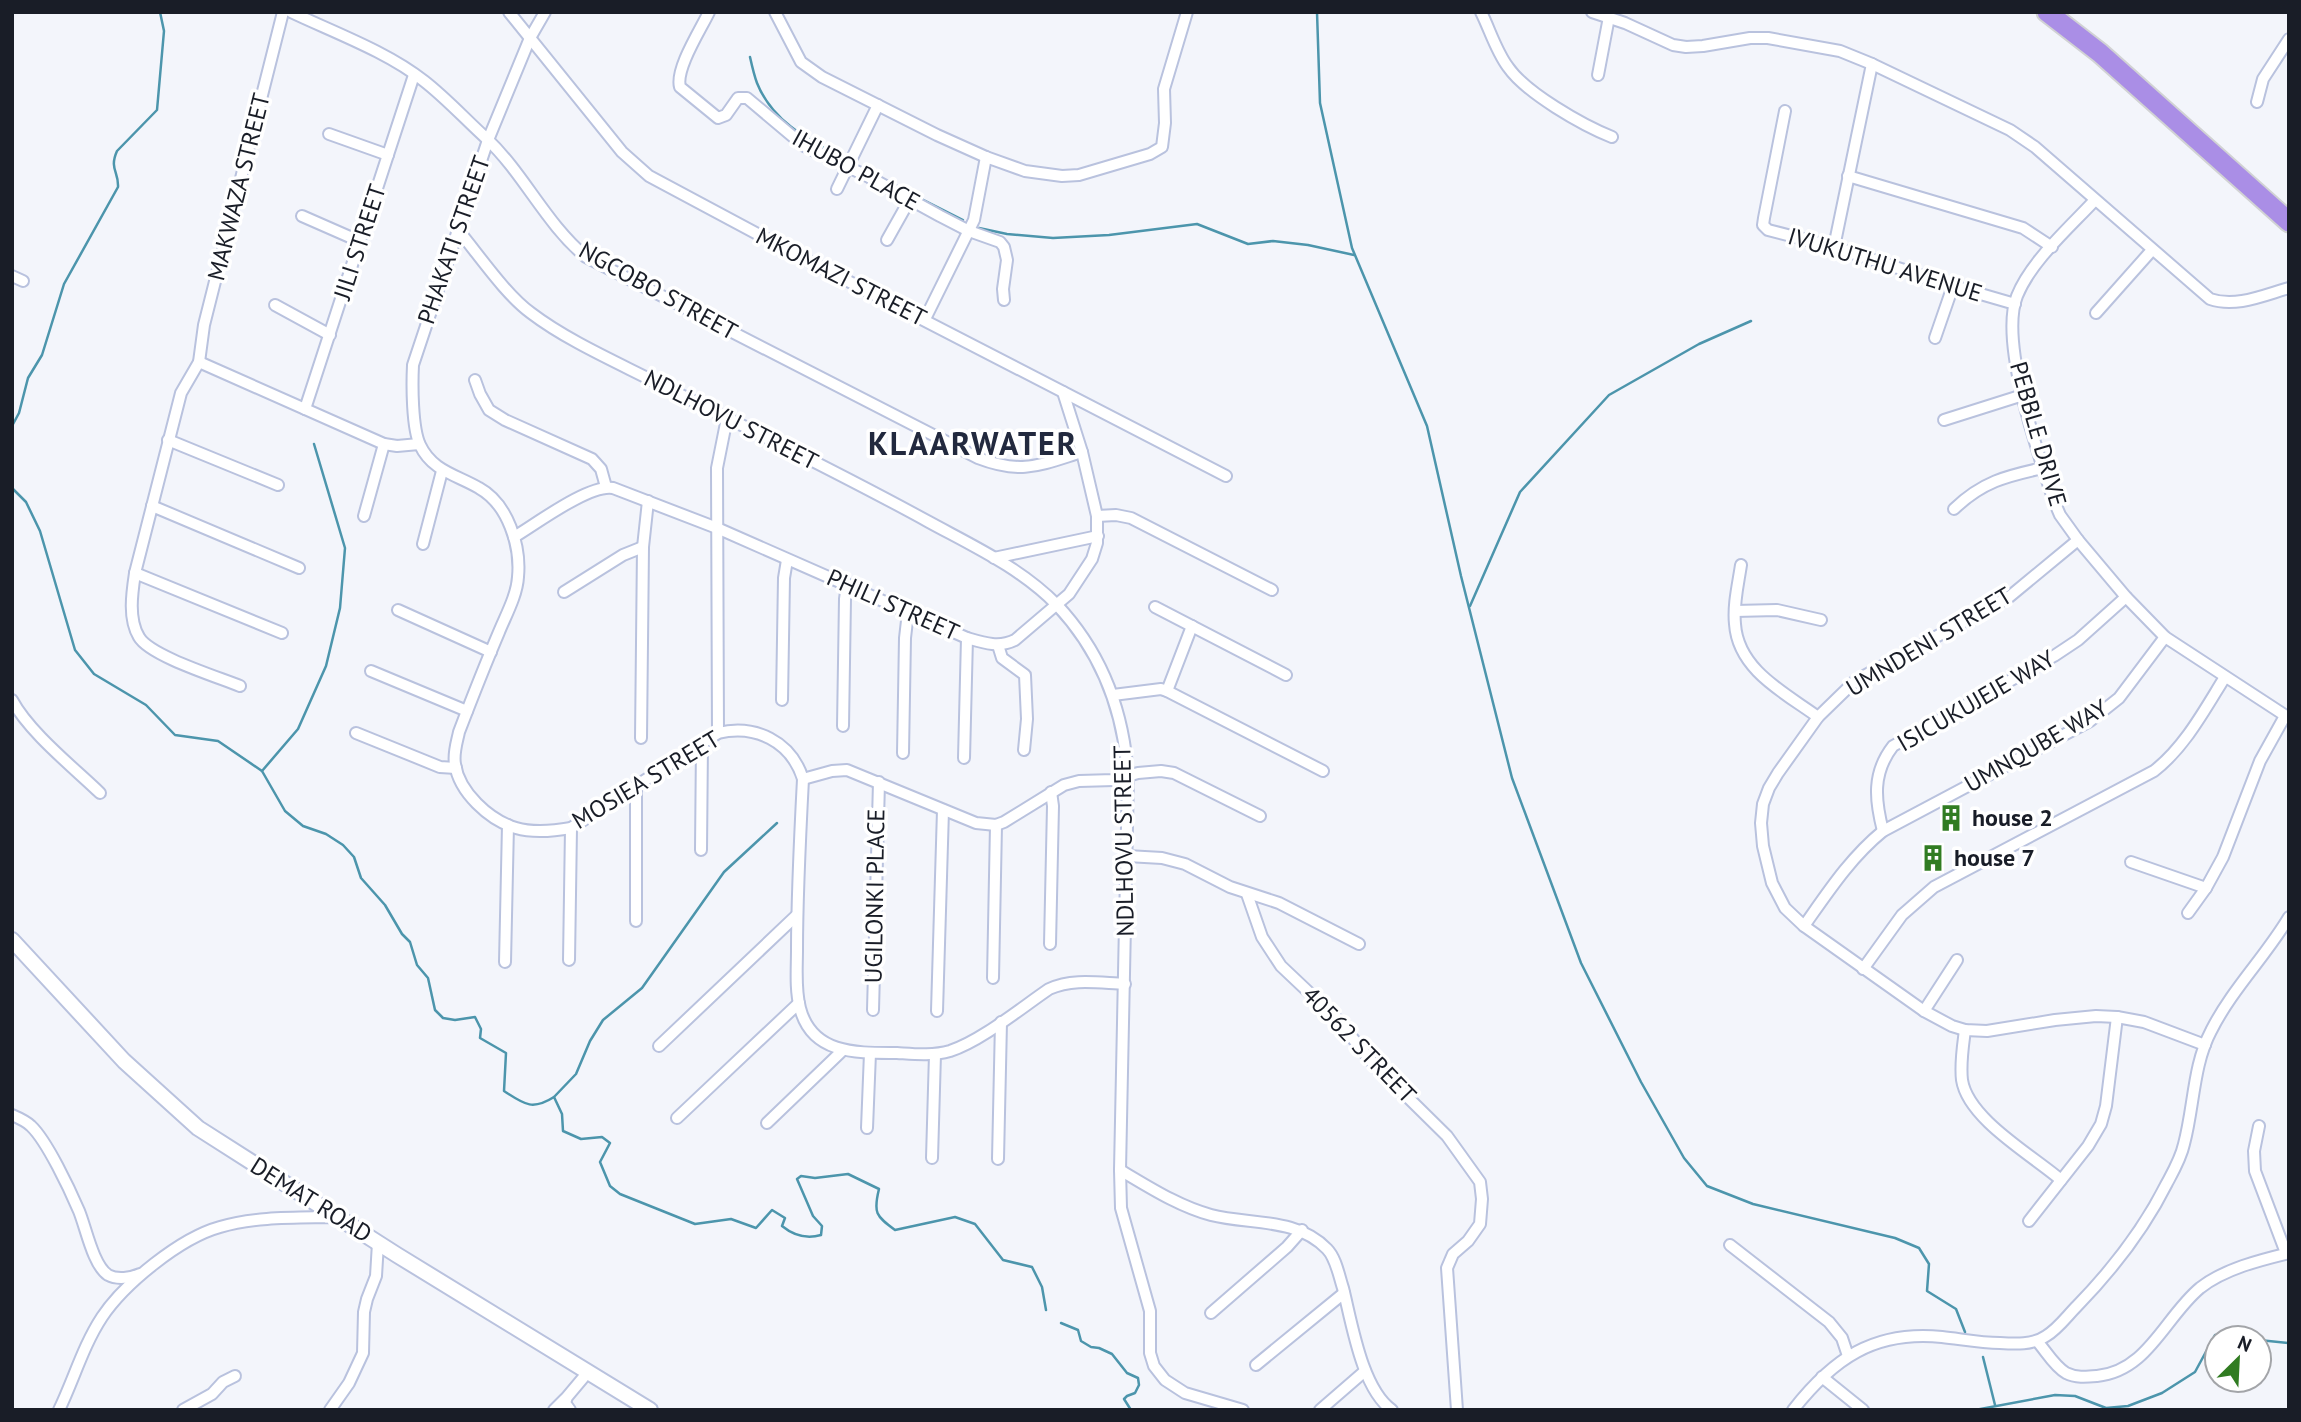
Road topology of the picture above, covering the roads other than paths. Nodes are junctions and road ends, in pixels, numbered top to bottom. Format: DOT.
graph roads {
  1 [pos="283,12"];
  2 [pos="291,12"];
  3 [pos="509,12"];
  4 [pos="545,12"];
  5 [pos="709,12"];
  6 [pos="775,12"];
  7 [pos="1187,12"];
  8 [pos="1481,12"];
  9 [pos="1592,12"];
  10 [pos="2047,12"];
  11 [pos="1609,17"];
  12 [pos="530,38"];
  13 [pos="2289,40"];
  14 [pos="1872,64"];
  15 [pos="414,75"];
  16 [pos="1598,75"];
  17 [pos="2257,102"];
  18 [pos="878,106"];
  19 [pos="1785,111"];
  20 [pos="329,134"];
  21 [pos="1612,137"];
  22 [pos="488,139"];
  23 [pos="388,155"];
  24 [pos="986,157"];
  25 [pos="848,167"];
  26 [pos="1848,176"];
  27 [pos="837,190"];
  28 [pos="910,200"];
  29 [pos="2095,200"];
  30 [pos="302,216"];
  31 [pos="2289,222"];
  32 [pos="458,230"];
  33 [pos="969,231"];
  34 [pos="887,240"];
  35 [pos="359,241"];
  36 [pos="1834,247"];
  37 [pos="2052,247"];
  38 [pos="2152,250"];
  39 [pos="1953,286"];
  40 [pos="2289,288"];
  41 [pos="1004,300"];
  42 [pos="2015,303"];
  43 [pos="275,305"];
  44 [pos="2096,313"];
  45 [pos="925,319"];
  46 [pos="331,335"];
  47 [pos="1935,338"];
  48 [pos="199,362"];
  49 [pos="475,380"];
  50 [pos="1063,392"];
  51 [pos="2023,395"];
  52 [pos="305,409"];
  53 [pos="727,418"];
  54 [pos="1944,420"];
  55 [pos="168,440"];
  56 [pos="384,444"];
  57 [pos="419,444"];
  58 [pos="1082,452"];
  59 [pos="2043,468"];
  60 [pos="442,471"];
  61 [pos="1226,476"];
  62 [pos="278,485"];
  63 [pos="606,487"];
  64 [pos="648,501"];
  65 [pos="152,506"];
  66 [pos="1954,509"];
  67 [pos="364,516"];
  68 [pos="1097,516"];
  69 [pos="717,528"];
  70 [pos="1098,536"];
  71 [pos="514,537"];
  72 [pos="2078,540"];
  73 [pos="422,544"];
  74 [pos="643,547"];
  75 [pos="995,558"];
  76 [pos="787,560"];
  77 [pos="1741,565"];
  78 [pos="299,568"];
  79 [pos="135,573"];
  80 [pos="847,584"];
  81 [pos="1272,590"];
  82 [pos="564,592"];
  83 [pos="2126,597"];
  84 [pos="1057,605"];
  85 [pos="1155,607"];
  86 [pos="398,610"];
  87 [pos="1735,611"];
  88 [pos="908,612"];
  89 [pos="1821,620"];
  90 [pos="1192,626"];
  91 [pos="282,633"];
  92 [pos="2165,637"];
  93 [pos="967,638"];
  94 [pos="998,645"];
  95 [pos="491,652"];
  96 [pos="371,671"];
  97 [pos="1286,675"];
  98 [pos="2225,677"];
  99 [pos="240,686"];
  100 [pos="1167,691"];
  101 [pos="1113,695"];
  102 [pos="12,700"];
  103 [pos="782,700"];
  104 [pos="467,711"];
  105 [pos="2287,717"];
  106 [pos="1818,718"];
  107 [pos="843,726"];
  108 [pos="356,733"];
  109 [pos="718,733"];
  110 [pos="641,738"];
  111 [pos="702,743"];
  112 [pos="1024,750"];
  113 [pos="903,753"];
  114 [pos="964,758"];
  115 [pos="456,768"];
  116 [pos="1323,771"];
  117 [pos="1128,777"];
  118 [pos="803,779"];
  119 [pos="878,782"];
  120 [pos="635,787"];
  121 [pos="1051,792"];
  122 [pos="100,793"];
  123 [pos="943,810"];
  124 [pos="1260,816"];
  125 [pos="508,825"];
  126 [pos="996,825"];
  127 [pos="570,828"];
  128 [pos="1883,831"];
  129 [pos="701,850"];
  130 [pos="1127,856"];
  131 [pos="2131,862"];
  132 [pos="2206,888"];
  133 [pos="1247,894"];
  134 [pos="2188,913"];
  135 [pos="797,915"];
  136 [pos="2289,916"];
  137 [pos="636,921"];
  138 [pos="1804,926"];
  139 [pos="12,940"];
  140 [pos="1050,944"];
  141 [pos="1359,944"];
  142 [pos="569,960"];
  143 [pos="1957,960"];
  144 [pos="505,962"];
  145 [pos="1863,969"];
  146 [pos="993,978"];
  147 [pos="1125,984"];
  148 [pos="799,1003"];
  149 [pos="873,1010"];
  150 [pos="937,1011"];
  151 [pos="1924,1011"];
  152 [pos="2117,1017"];
  153 [pos="1001,1022"];
  154 [pos="1965,1030"];
  155 [pos="2205,1045"];
  156 [pos="659,1046"];
  157 [pos="842,1051"];
  158 [pos="870,1053"];
  159 [pos="935,1054"];
  160 [pos="12,1115"];
  161 [pos="677,1118"];
  162 [pos="767,1123"];
  163 [pos="2259,1126"];
  164 [pos="867,1128"];
  165 [pos="932,1158"];
  166 [pos="998,1159"];
  167 [pos="1119,1170"];
  168 [pos="2061,1180"];
  169 [pos="337,1217"];
  170 [pos="2029,1222"];
  171 [pos="1302,1230"];
  172 [pos="378,1242"];
  173 [pos="1731,1245"];
  174 [pos="2288,1253"];
  175 [pos="146,1271"];
  176 [pos="1344,1293"];
  177 [pos="1210,1313"];
  178 [pos="2037,1341"];
  179 [pos="1848,1356"];
  180 [pos="1256,1365"];
  181 [pos="1365,1371"];
  182 [pos="588,1372"];
  183 [pos="235,1376"];
  184 [pos="1822,1377"];
  185 [pos="568,1405"];
  186 [pos="59,1410"];
  187 [pos="183,1410"];
  188 [pos="330,1410"];
  189 [pos="554,1410"];
  190 [pos="649,1410"];
  191 [pos="1243,1410"];
  192 [pos="1320,1410"];
  193 [pos="1392,1410"];
  194 [pos="1457,1410"];
  195 [pos="1793,1410"];
  196 [pos="1863,1410"];
  1 -- 48 [label="street, MAKWAZA STREET"];
  2 -- 15 [label="street, NGCOBO STREET"];
  3 -- 12 [label="street, MKOMAZI STREET"];
  4 -- 12 [label="street, PHAKATI STREET"];
  5 -- 25 [label="street, IHUBO PLACE"];
  6 -- 18 [label="street"];
  7 -- 24 [label="street"];
  8 -- 21 [label="street"];
  9 -- 11 [label="street"];
  10 -- 31 [label="highway"];
  11 -- 14 [label="street"];
  11 -- 16 [label="street"];
  12 -- 22 [label="street, PHAKATI STREET"];
  12 -- 45 [label="street, MKOMAZI STREET"];
  13 -- 17 [label="street"];
  14 -- 26 [label="street"];
  14 -- 29 [label="street"];
  15 -- 22 [label="street, NGCOBO STREET"];
  15 -- 23 [label="street, JILI STREET"];
  18 -- 24 [label="street"];
  18 -- 25 [label="street"];
  19 -- 36 [label="street, IVUKUTHU AVENUE"];
  20 -- 23 [label="street"];
  22 -- 32 [label="street, PHAKATI STREET"];
  22 -- 58 [label="street, NGCOBO STREET"];
  23 -- 35 [label="street, JILI STREET"];
  24 -- 33 [label="street"];
  25 -- 27 [label="street"];
  25 -- 28 [label="street, IHUBO PLACE"];
  26 -- 36 [label="street"];
  26 -- 37 [label="street"];
  28 -- 33 [label="street, IHUBO PLACE"];
  28 -- 34 [label="street"];
  29 -- 37 [label="street, PEBBLE DRIVE"];
  29 -- 38 [label="street"];
  30 -- 35 [label="street"];
  32 -- 53 [label="street, NDLHOVU STREET"];
  32 -- 57 [label="street, PHAKATI STREET"];
  33 -- 41 [label="street, IHUBO PLACE"];
  33 -- 45 [label="street"];
  35 -- 46 [label="street, JILI STREET"];
  36 -- 39 [label="street, IVUKUTHU AVENUE"];
  37 -- 42 [label="street, PEBBLE DRIVE"];
  38 -- 40 [label="street"];
  38 -- 44 [label="street"];
  39 -- 42 [label="street, IVUKUTHU AVENUE"];
  39 -- 47 [label="street"];
  42 -- 51 [label="street, PEBBLE DRIVE"];
  43 -- 46 [label="street"];
  45 -- 50 [label="street, MKOMAZI STREET"];
  46 -- 52 [label="street, JILI STREET"];
  48 -- 52 [label="street"];
  48 -- 55 [label="street"];
  49 -- 63 [label="street"];
  50 -- 58 [label="street"];
  50 -- 61 [label="street, MKOMAZI STREET"];
  51 -- 54 [label="street"];
  51 -- 59 [label="street, PEBBLE DRIVE"];
  52 -- 56 [label="street"];
  53 -- 69 [label="street"];
  53 -- 75 [label="street, NDLHOVU STREET"];
  55 -- 62 [label="street"];
  55 -- 65 [label="street"];
  56 -- 57 [label="street"];
  56 -- 67 [label="street"];
  57 -- 60 [label="street"];
  58 -- 68 [label="street"];
  59 -- 66 [label="street"];
  59 -- 72 [label="street, PEBBLE DRIVE"];
  60 -- 71 [label="street"];
  60 -- 73 [label="street"];
  63 -- 64 [label="street, PHILI STREET"];
  63 -- 71 [label="street"];
  64 -- 69 [label="street, PHILI STREET"];
  64 -- 74 [label="street"];
  65 -- 78 [label="street"];
  65 -- 79 [label="street"];
  68 -- 70 [label="street"];
  68 -- 81 [label="street"];
  69 -- 76 [label="street, PHILI STREET"];
  69 -- 109 [label="street"];
  70 -- 75 [label="street"];
  70 -- 84 [label="street"];
  71 -- 95 [label="street"];
  72 -- 83 [label="street, PEBBLE DRIVE"];
  72 -- 106 [label="street, UMNDENI STREET"];
  74 -- 82 [label="street"];
  74 -- 110 [label="street"];
  75 -- 84 [label="street, NDLHOVU STREET"];
  76 -- 80 [label="street, PHILI STREET"];
  76 -- 103 [label="street"];
  77 -- 87 [label="street"];
  79 -- 91 [label="street"];
  79 -- 99 [label="street"];
  80 -- 88 [label="street, PHILI STREET"];
  80 -- 107 [label="street"];
  83 -- 92 [label="street, PEBBLE DRIVE"];
  83 -- 128 [label="street, ISICUKUJEJE WAY"];
  84 -- 94 [label="street"];
  84 -- 101 [label="street, NDLHOVU STREET"];
  85 -- 90 [label="street"];
  86 -- 95 [label="street"];
  87 -- 89 [label="street"];
  87 -- 106 [label="street"];
  88 -- 93 [label="street, PHILI STREET"];
  88 -- 113 [label="street"];
  90 -- 97 [label="street"];
  90 -- 100 [label="street"];
  92 -- 98 [label="street, PEBBLE DRIVE"];
  92 -- 128 [label="street, UMNQUBE WAY"];
  93 -- 94 [label="street, PHILI STREET"];
  93 -- 114 [label="street"];
  94 -- 112 [label="street"];
  95 -- 104 [label="street"];
  96 -- 104 [label="street"];
  98 -- 105 [label="street, PEBBLE DRIVE"];
  98 -- 145 [label="street"];
  100 -- 101 [label="street"];
  100 -- 116 [label="street"];
  101 -- 117 [label="street, NDLHOVU STREET"];
  102 -- 122 [label="street"];
  104 -- 115 [label="street"];
  105 -- 132 [label="street"];
  106 -- 138 [label="street, UMNDENI STREET"];
  108 -- 115 [label="street"];
  109 -- 111 [label="street, MOSIEA STREET"];
  109 -- 118 [label="street, MOSIEA STREET"];
  111 -- 120 [label="street, MOSIEA STREET"];
  111 -- 129 [label="street"];
  115 -- 125 [label="street, MOSIEA STREET"];
  117 -- 121 [label="street"];
  117 -- 124 [label="street"];
  117 -- 130 [label="street, NDLHOVU STREET"];
  118 -- 119 [label="street"];
  118 -- 135 [label="street"];
  119 -- 123 [label="street"];
  119 -- 149 [label="street, UGILONKI PLACE"];
  120 -- 127 [label="street, MOSIEA STREET"];
  120 -- 137 [label="street"];
  121 -- 126 [label="street"];
  121 -- 140 [label="street"];
  123 -- 126 [label="street"];
  123 -- 150 [label="street"];
  125 -- 127 [label="street, MOSIEA STREET"];
  125 -- 144 [label="street"];
  126 -- 146 [label="street"];
  127 -- 142 [label="street"];
  128 -- 138 [label="street, UMNQUBE WAY"];
  130 -- 133 [label="street"];
  130 -- 147 [label="street, NDLHOVU STREET"];
  131 -- 132 [label="street"];
  132 -- 134 [label="street"];
  133 -- 141 [label="street"];
  133 -- 194 [label="street, 40562 STREET"];
  135 -- 148 [label="street"];
  135 -- 156 [label="street"];
  136 -- 155 [label="street"];
  138 -- 145 [label="street, UMNDENI STREET"];
  139 -- 169 [label="street, DEMAT ROAD"];
  143 -- 151 [label="street"];
  145 -- 151 [label="street, UMNDENI STREET"];
  147 -- 153 [label="street"];
  147 -- 167 [label="street, NDLHOVU STREET"];
  148 -- 157 [label="street"];
  148 -- 161 [label="street"];
  151 -- 154 [label="street, UMNDENI STREET"];
  152 -- 154 [label="street, UMNDENI STREET"];
  152 -- 155 [label="street, UMNDENI STREET"];
  152 -- 168 [label="street"];
  153 -- 159 [label="street"];
  153 -- 166 [label="street"];
  154 -- 168 [label="street"];
  155 -- 178 [label="street"];
  157 -- 158 [label="street"];
  157 -- 162 [label="street"];
  158 -- 159 [label="street"];
  158 -- 164 [label="street"];
  159 -- 165 [label="street"];
  160 -- 175 [label="street"];
  163 -- 174 [label="street"];
  167 -- 171 [label="street"];
  167 -- 191 [label="street, NDLHOVU STREET"];
  168 -- 170 [label="street"];
  169 -- 172 [label="street, DEMAT ROAD"];
  169 -- 175 [label="street"];
  171 -- 176 [label="street"];
  171 -- 177 [label="street"];
  172 -- 182 [label="street, DEMAT ROAD"];
  172 -- 188 [label="street"];
  173 -- 179 [label="street"];
  174 -- 178 [label="street"];
  175 -- 186 [label="street"];
  176 -- 180 [label="street"];
  176 -- 181 [label="street"];
  178 -- 179 [label="street"];
  179 -- 184 [label="street"];
  181 -- 192 [label="street"];
  181 -- 193 [label="street"];
  182 -- 185 [label="street"];
  182 -- 190 [label="street, DEMAT ROAD"];
  183 -- 187 [label="street"];
  184 -- 195 [label="street"];
  184 -- 196 [label="street"];
  185 -- 189 [label="street"];
}
